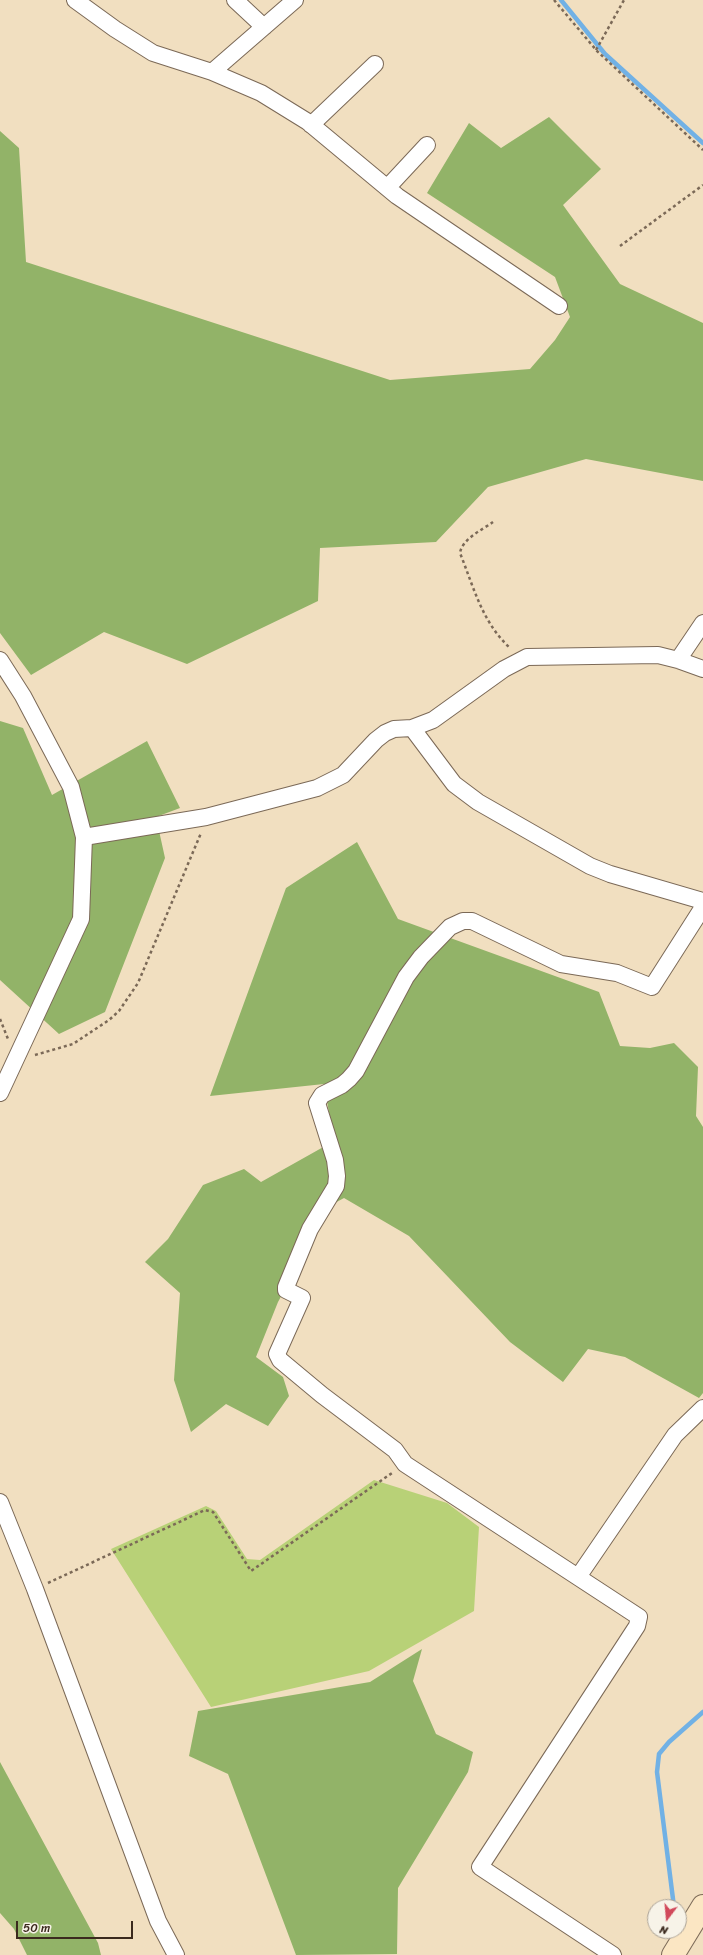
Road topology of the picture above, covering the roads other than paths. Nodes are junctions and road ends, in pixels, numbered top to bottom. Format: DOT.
graph roads {
  1 [pos="75,0"];
  2 [pos="235,0"];
  3 [pos="295,0"];
  4 [pos="264,26"];
  5 [pos="375,64"];
  6 [pos="212,72"];
  7 [pos="311,125"];
  8 [pos="427,145"];
  9 [pos="387,188"];
  10 [pos="559,306"];
  11 [pos="703,623"];
  12 [pos="0,660"];
  13 [pos="678,660"];
  14 [pos="703,669"];
  15 [pos="412,728"];
  16 [pos="84,837"];
  17 [pos="703,901"];
  18 [pos="703,907"];
  19 [pos="0,1093"];
  20 [pos="703,1408"];
  21 [pos="0,1502"];
  22 [pos="578,1577"];
  23 [pos="703,1906"];
  24 [pos="176,1955"];
  25 [pos="614,1955"];
  26 [pos="673,1955"];
  1 -- 6 [label="street"];
  2 -- 4 [label="street"];
  3 -- 4 [label="street"];
  4 -- 6 [label="street"];
  5 -- 7 [label="street"];
  6 -- 7 [label="street"];
  7 -- 9 [label="street"];
  8 -- 9 [label="street"];
  9 -- 10 [label="street"];
  11 -- 13 [label="street"];
  12 -- 16 [label="street"];
  13 -- 14 [label="street"];
  13 -- 15 [label="street"];
  15 -- 16 [label="street"];
  15 -- 17 [label="street"];
  16 -- 19 [label="street"];
  18 -- 22 [label="street"];
  20 -- 22 [label="street"];
  21 -- 24 [label="street"];
  22 -- 25 [label="street"];
  23 -- 26 [label="main road"];
}
